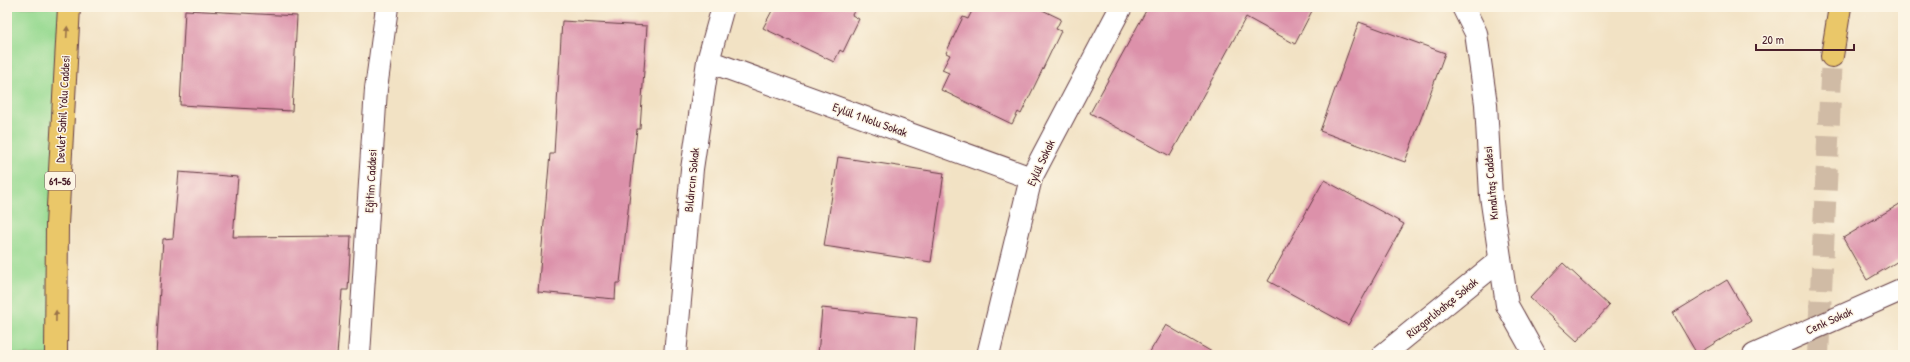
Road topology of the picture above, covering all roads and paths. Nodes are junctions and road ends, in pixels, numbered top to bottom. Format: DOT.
graph roads {
  1 [pos="69,7"];
  2 [pos="387,7"];
  3 [pos="723,7"];
  4 [pos="1121,7"];
  5 [pos="1463,7"];
  6 [pos="1840,7"];
  7 [pos="1832,56"];
  8 [pos="708,61"];
  9 [pos="1031,178"];
  10 [pos="1500,260"];
  11 [pos="1903,289"];
  12 [pos="56,355"];
  13 [pos="359,355"];
  14 [pos="676,355"];
  15 [pos="988,355"];
  16 [pos="1383,355"];
  17 [pos="1535,355"];
  18 [pos="1754,355"];
  12 -- 1 [label="main road, Devlet Sahil Yolu Caddesi / 61-56, one-way"];
  2 -- 13 [label="street, Eğitim Caddesi"];
  3 -- 8 [label="street, Bıldırcın Sokak"];
  4 -- 9 [label="street, Eylül Sokak"];
  5 -- 10 [label="street, Kınalıtaş Caddesi"];
  6 -- 7 [label="main road"];
  8 -- 9 [label="street, Eylül 1 Nolu Sokak"];
  8 -- 14 [label="street, Bıldırcın Sokak"];
  9 -- 15 [label="street, Eylül Sokak"];
  10 -- 16 [label="street, Rüzgarlıbahçe Sokak"];
  10 -- 17 [label="street, Kınalıtaş Caddesi"];
  11 -- 18 [label="street, Cenk Sokak"];
}
